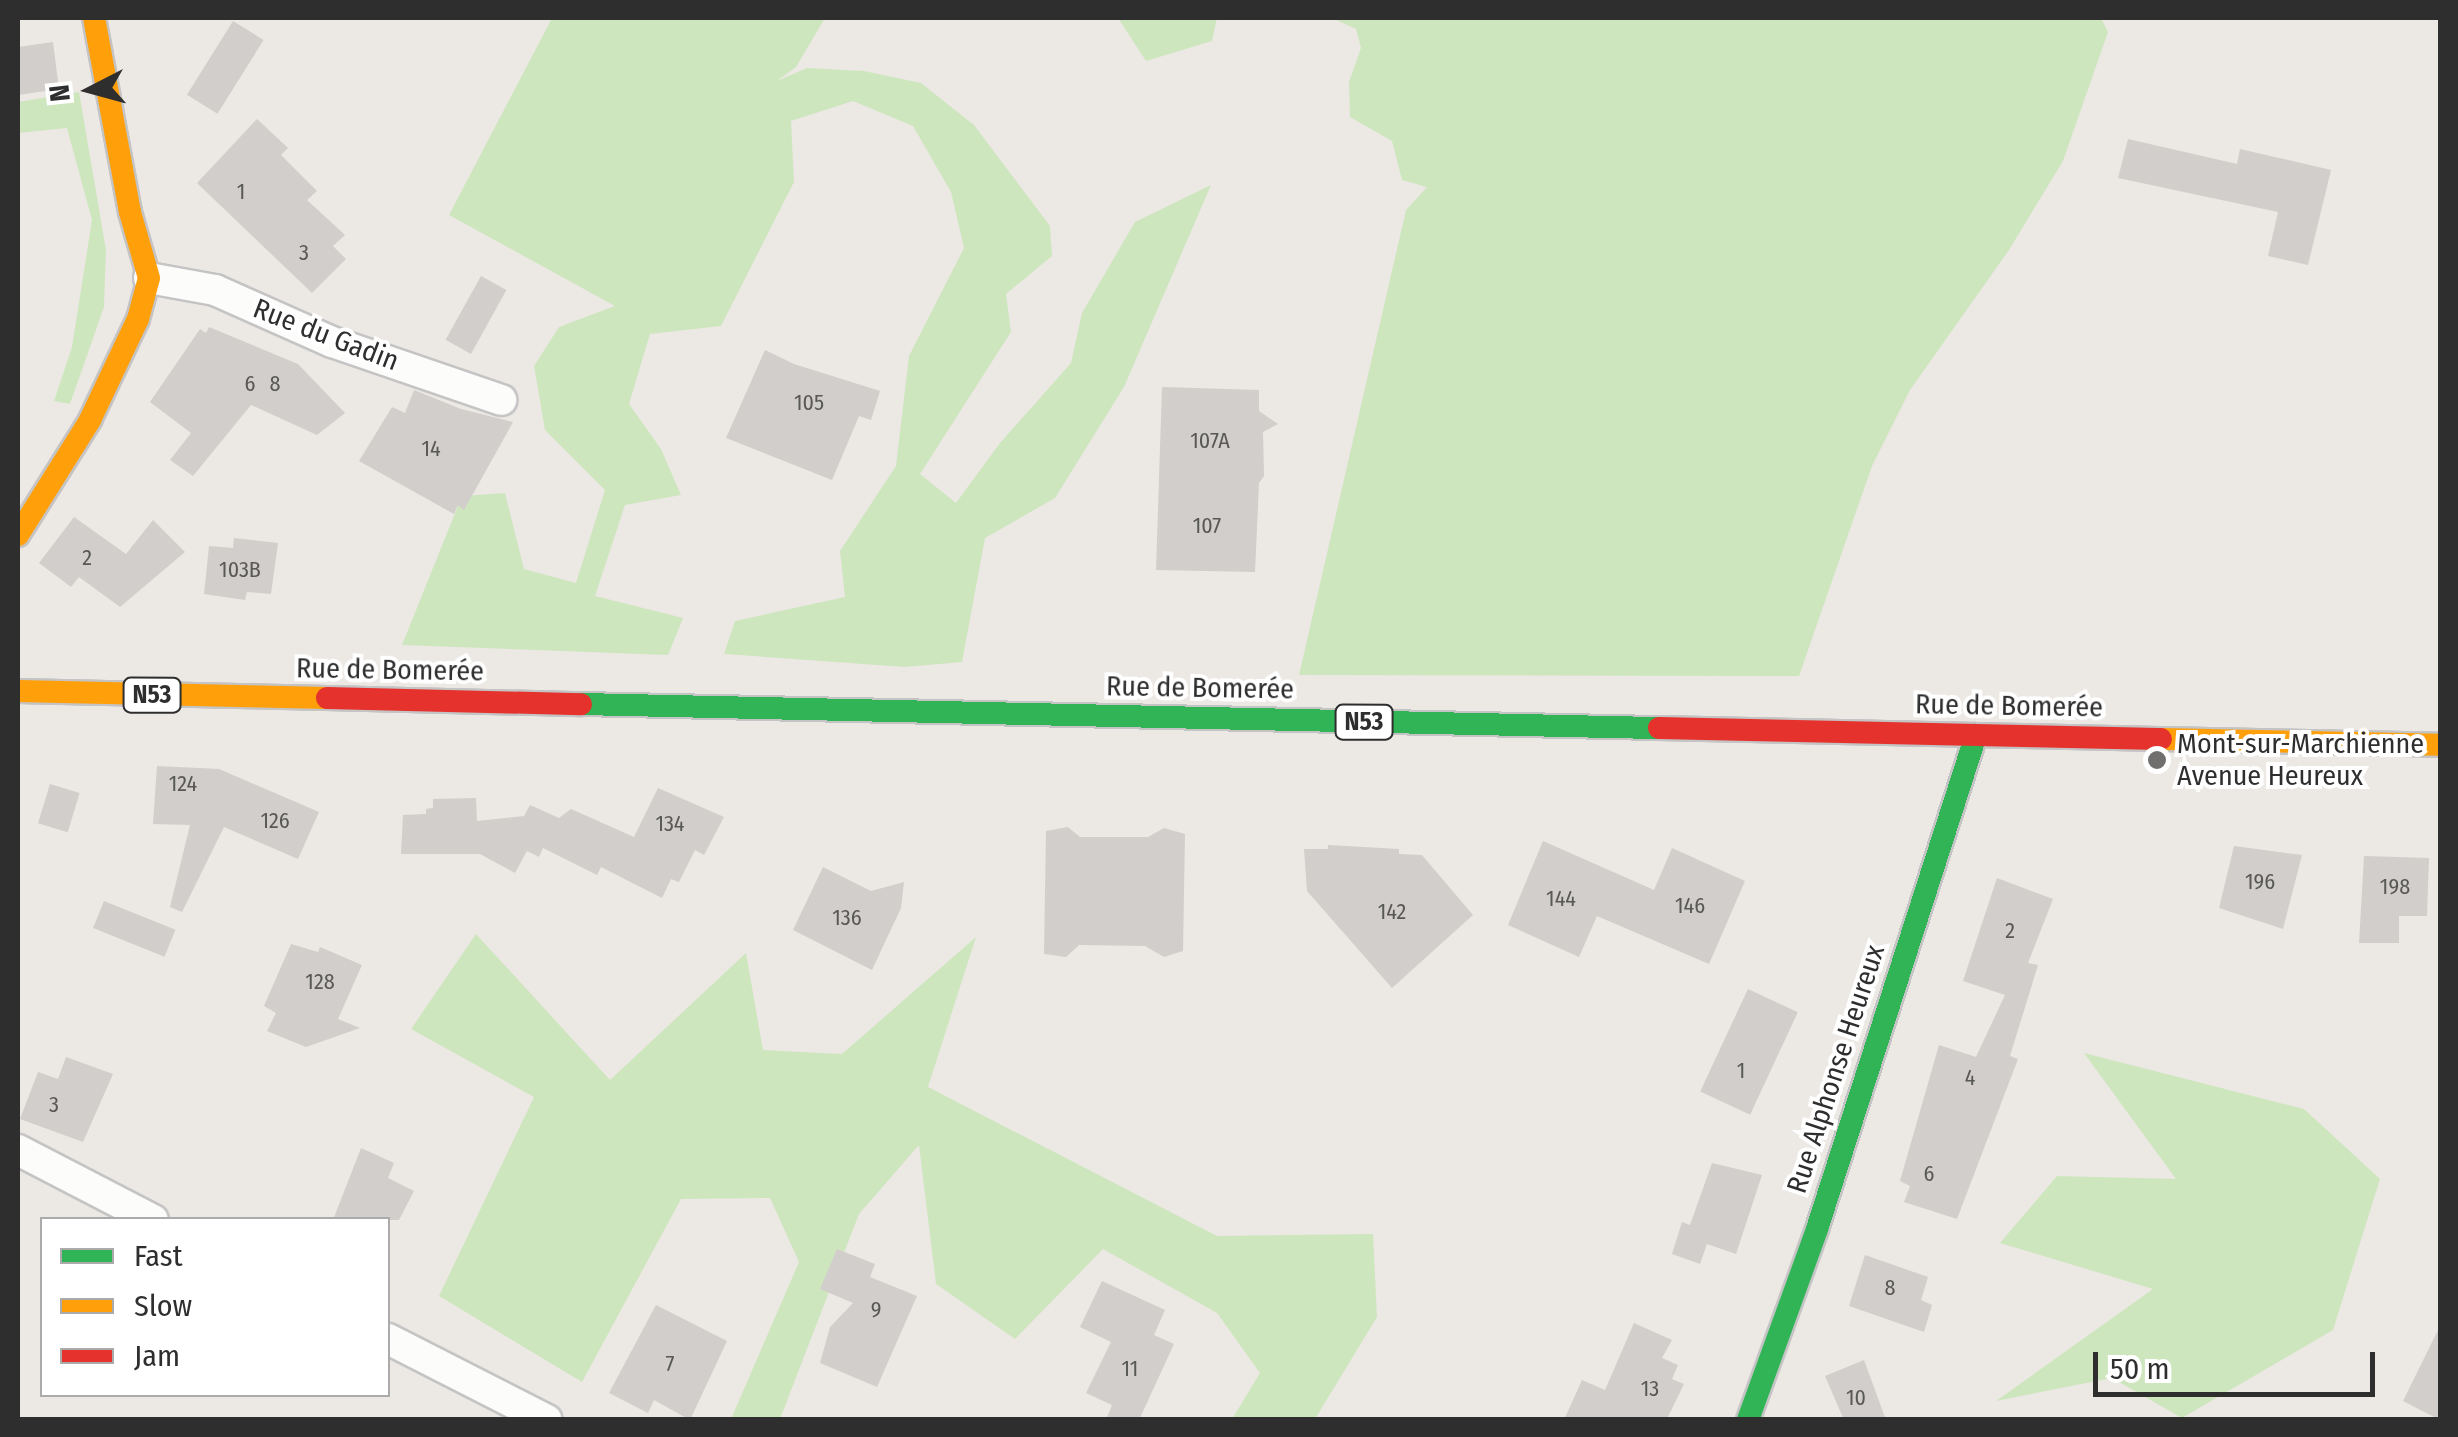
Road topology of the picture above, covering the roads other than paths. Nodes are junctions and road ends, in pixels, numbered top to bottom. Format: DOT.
graph roads {
  1 [pos="94,18"];
  2 [pos="149,278"];
  3 [pos="501,400"];
  4 [pos="18,536"];
  5 [pos="18,692"];
  6 [pos="1976,736"];
  7 [pos="2440,745"];
  8 [pos="18,1150"];
  9 [pos="147,1217"];
  10 [pos="390,1339"];
  11 [pos="546,1420"];
  12 [pos="1748,1420"];
  1 -- 2 [label="main road"];
  2 -- 3 [label="street, Rue du Gadin"];
  2 -- 4 [label="main road"];
  5 -- 6 [label="main road, Rue de Bomerée / N53"];
  6 -- 7 [label="main road, Rue de Bomerée / N53"];
  6 -- 12 [label="main road, Rue Alphonse Heureux"];
  8 -- 9 [label="street"];
  10 -- 11 [label="street"];
}
